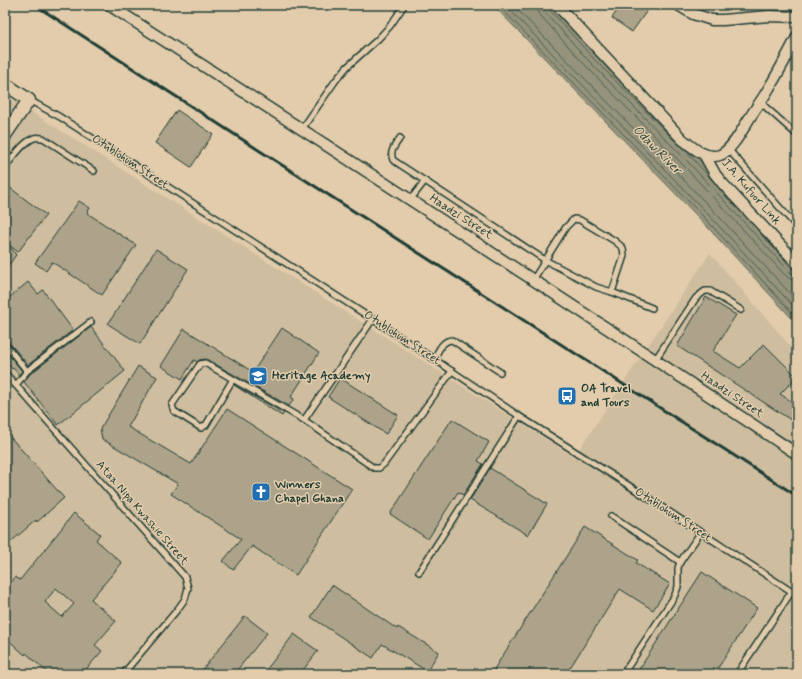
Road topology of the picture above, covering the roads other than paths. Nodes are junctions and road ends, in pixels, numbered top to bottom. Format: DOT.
graph roads {
  1 [pos="109,5"];
  2 [pos="557,5"];
  3 [pos="678,5"];
  4 [pos="403,7"];
  5 [pos="797,18"];
  6 [pos="797,37"];
  7 [pos="5,84"];
  8 [pos="29,100"];
  9 [pos="760,102"];
  10 [pos="302,129"];
  11 [pos="5,135"];
  12 [pos="797,135"];
  13 [pos="400,138"];
  14 [pos="728,149"];
  15 [pos="704,154"];
  16 [pos="5,168"];
  17 [pos="94,171"];
  18 [pos="425,182"];
  19 [pos="410,200"];
  20 [pos="797,227"];
  21 [pos="545,260"];
  22 [pos="797,263"];
  23 [pos="534,280"];
  24 [pos="612,292"];
  25 [pos="652,308"];
  26 [pos="741,310"];
  27 [pos="373,319"];
  28 [pos="91,322"];
  29 [pos="5,344"];
  30 [pos="434,359"];
  31 [pos="656,360"];
  32 [pos="27,370"];
  33 [pos="452,371"];
  34 [pos="500,372"];
  35 [pos="5,373"];
  36 [pos="233,379"];
  37 [pos="16,385"];
  38 [pos="519,416"];
  39 [pos="304,420"];
  40 [pos="797,454"];
  41 [pos="611,516"];
  42 [pos="701,532"];
  43 [pos="680,562"];
  44 [pos="419,572"];
  45 [pos="792,591"];
  46 [pos="797,595"];
  47 [pos="123,674"];
  48 [pos="622,674"];
  49 [pos="737,674"];
  1 -- 10 [label="street, Haadzi Street"];
  2 -- 15 [label="street"];
  3 -- 5 [label="street"];
  4 -- 10 [label="lane"];
  6 -- 9 [label="street"];
  7 -- 8 [label="street, Otublohum Street"];
  8 -- 11 [label="street"];
  8 -- 27 [label="lane, Otublohum Street"];
  9 -- 12 [label="lane"];
  9 -- 14 [label="street"];
  10 -- 19 [label="street, Haadzi Street"];
  13 -- 18 [label="lane"];
  14 -- 15 [label="street"];
  14 -- 20 [label="lane"];
  15 -- 22 [label="street, J.A. Kufuor Link"];
  16 -- 17 [label="lane"];
  18 -- 19 [label="lane"];
  18 -- 21 [label="lane"];
  19 -- 23 [label="street, Haadzi Street"];
  21 -- 23 [label="lane"];
  21 -- 24 [label="lane"];
  21 -- 24 [label="lane"];
  23 -- 31 [label="street, Haadzi Street"];
  24 -- 25 [label="lane"];
  26 -- 31 [label="lane"];
  27 -- 30 [label="lane, Otublohum Street"];
  27 -- 39 [label="lane"];
  28 -- 32 [label="lane"];
  29 -- 32 [label="lane"];
  30 -- 33 [label="lane, Otublohum Street"];
  30 -- 34 [label="lane"];
  31 -- 40 [label="street, Haadzi Street"];
  32 -- 37 [label="lane"];
  33 -- 38 [label="lane, Otublohum Street"];
  33 -- 39 [label="lane"];
  35 -- 37 [label="lane, Ataa Nipa Kwashie Street"];
  36 -- 36 [label="lane"];
  36 -- 39 [label="lane"];
  37 -- 47 [label="lane, Ataa Nipa Kwashie Street"];
  38 -- 42 [label="lane, Otublohum Street"];
  38 -- 44 [label="lane"];
  41 -- 43 [label="lane"];
  42 -- 43 [label="lane"];
  42 -- 45 [label="lane, Otublohum Street"];
  43 -- 48 [label="lane"];
  45 -- 46 [label="lane, Otublohum Street"];
  45 -- 49 [label="lane"];
}
